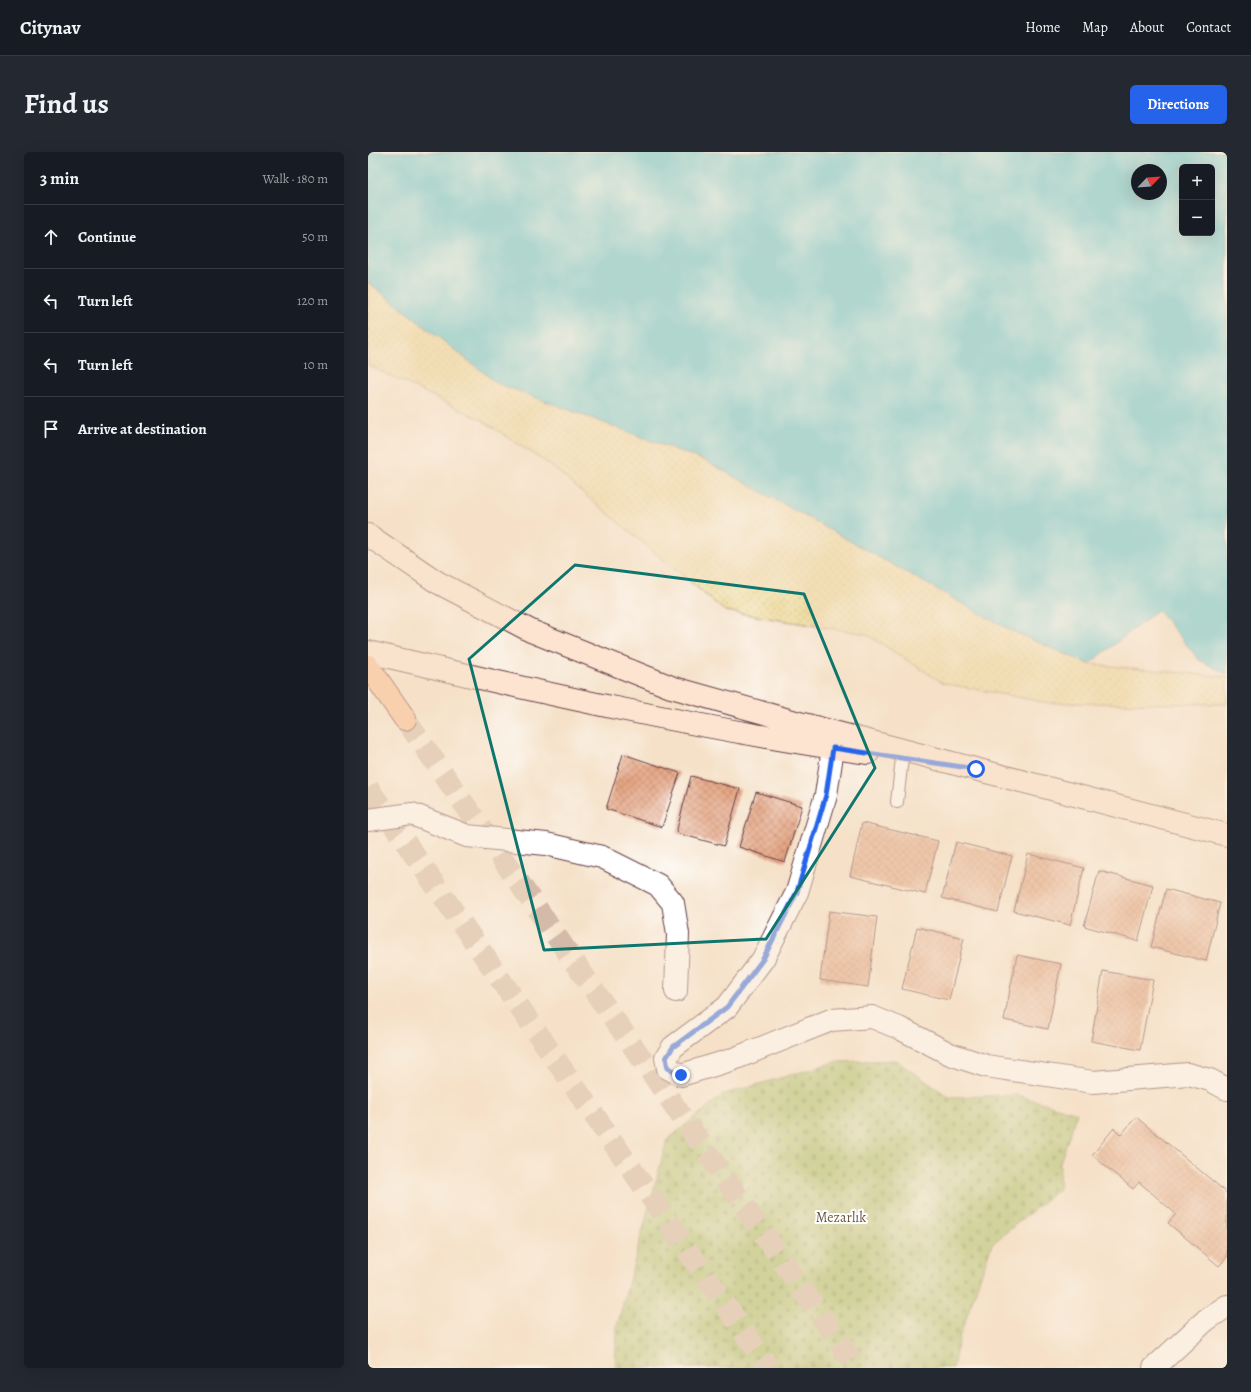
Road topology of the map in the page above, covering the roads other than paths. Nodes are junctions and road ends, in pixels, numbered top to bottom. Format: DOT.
graph roads {
  1 [pos="368,535"];
  2 [pos="368,652"];
  3 [pos="368,666"];
  4 [pos="405,720"];
  5 [pos="833,748"];
  6 [pos="902,758"];
  7 [pos="976,769"];
  8 [pos="897,802"];
  9 [pos="368,820"];
  10 [pos="1227,835"];
  11 [pos="676,991"];
  12 [pos="1227,1090"];
  13 [pos="1227,1306"];
  14 [pos="1154,1368"];
  1 -- 7 [label="main road"];
  2 -- 5 [label="main road"];
  3 -- 4 [label="highway"];
  5 -- 6 [label="main road"];
  5 -- 12 [label="street"];
  6 -- 7 [label="main road"];
  6 -- 8 [label="lane"];
  7 -- 10 [label="main road"];
  9 -- 11 [label="street"];
  13 -- 14 [label="street"];
}
